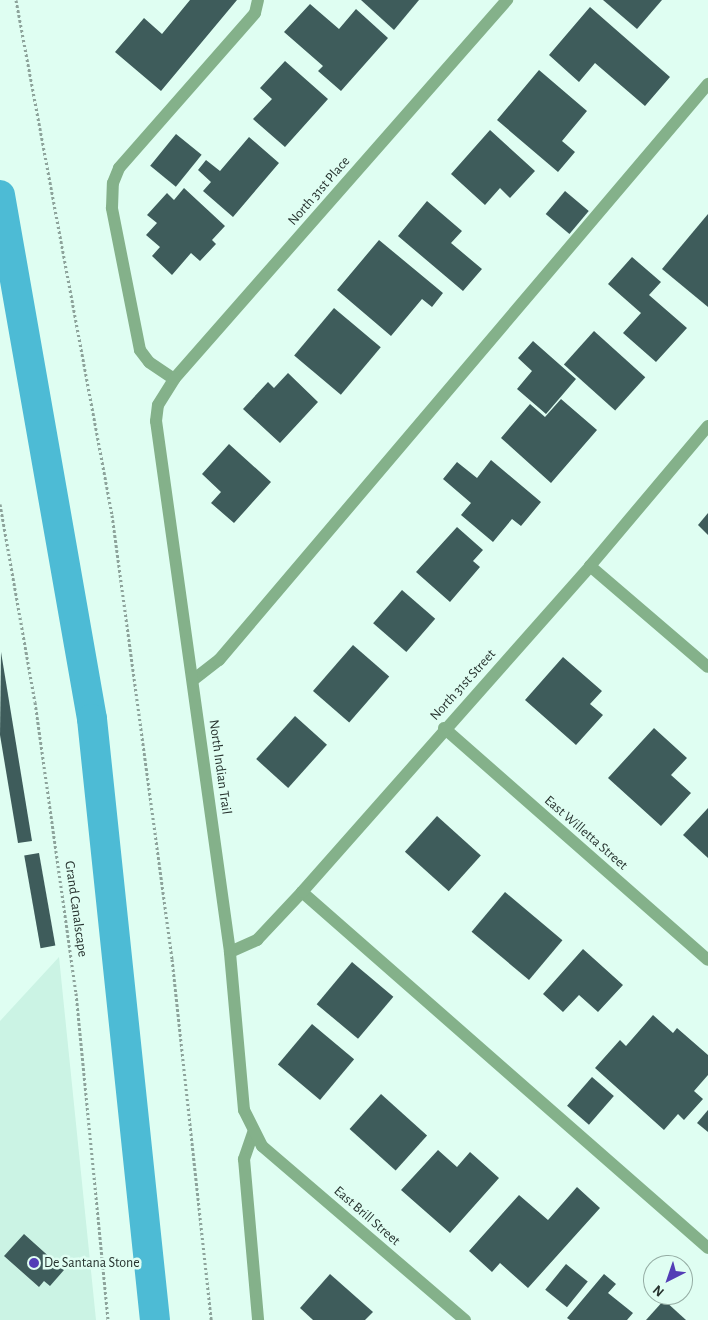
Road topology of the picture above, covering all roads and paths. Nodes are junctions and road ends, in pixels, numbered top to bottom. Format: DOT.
graph roads {
  1 [pos="16,0"];
  2 [pos="258,0"];
  3 [pos="507,0"];
  4 [pos="708,84"];
  5 [pos="174,379"];
  6 [pos="158,405"];
  7 [pos="708,426"];
  8 [pos="0,504"];
  9 [pos="590,566"];
  10 [pos="708,667"];
  11 [pos="193,680"];
  12 [pos="444,728"];
  13 [pos="302,892"];
  14 [pos="230,952"];
  15 [pos="708,960"];
  16 [pos="253,1133"];
  17 [pos="708,1248"];
  18 [pos="108,1320"];
  19 [pos="212,1320"];
  20 [pos="258,1320"];
  21 [pos="466,1320"];
  1 -- 19 [label="path"];
  2 -- 5 [label="street"];
  3 -- 5 [label="street, North 31st Place"];
  4 -- 11 [label="street"];
  5 -- 6 [label="street, North 31st Place"];
  6 -- 11 [label="street, North Indian Trail"];
  7 -- 9 [label="street, North 31st Street"];
  8 -- 18 [label="path, Grand Canalscape"];
  9 -- 10 [label="street"];
  9 -- 12 [label="street, North 31st Street"];
  11 -- 14 [label="street, North Indian Trail"];
  12 -- 13 [label="street, North 31st Street"];
  12 -- 15 [label="street, East Willetta Street"];
  13 -- 14 [label="street, North 31st Street"];
  13 -- 17 [label="street"];
  14 -- 16 [label="street, North Indian Trail"];
  16 -- 20 [label="street"];
  16 -- 21 [label="street, East Brill Street"];
}
